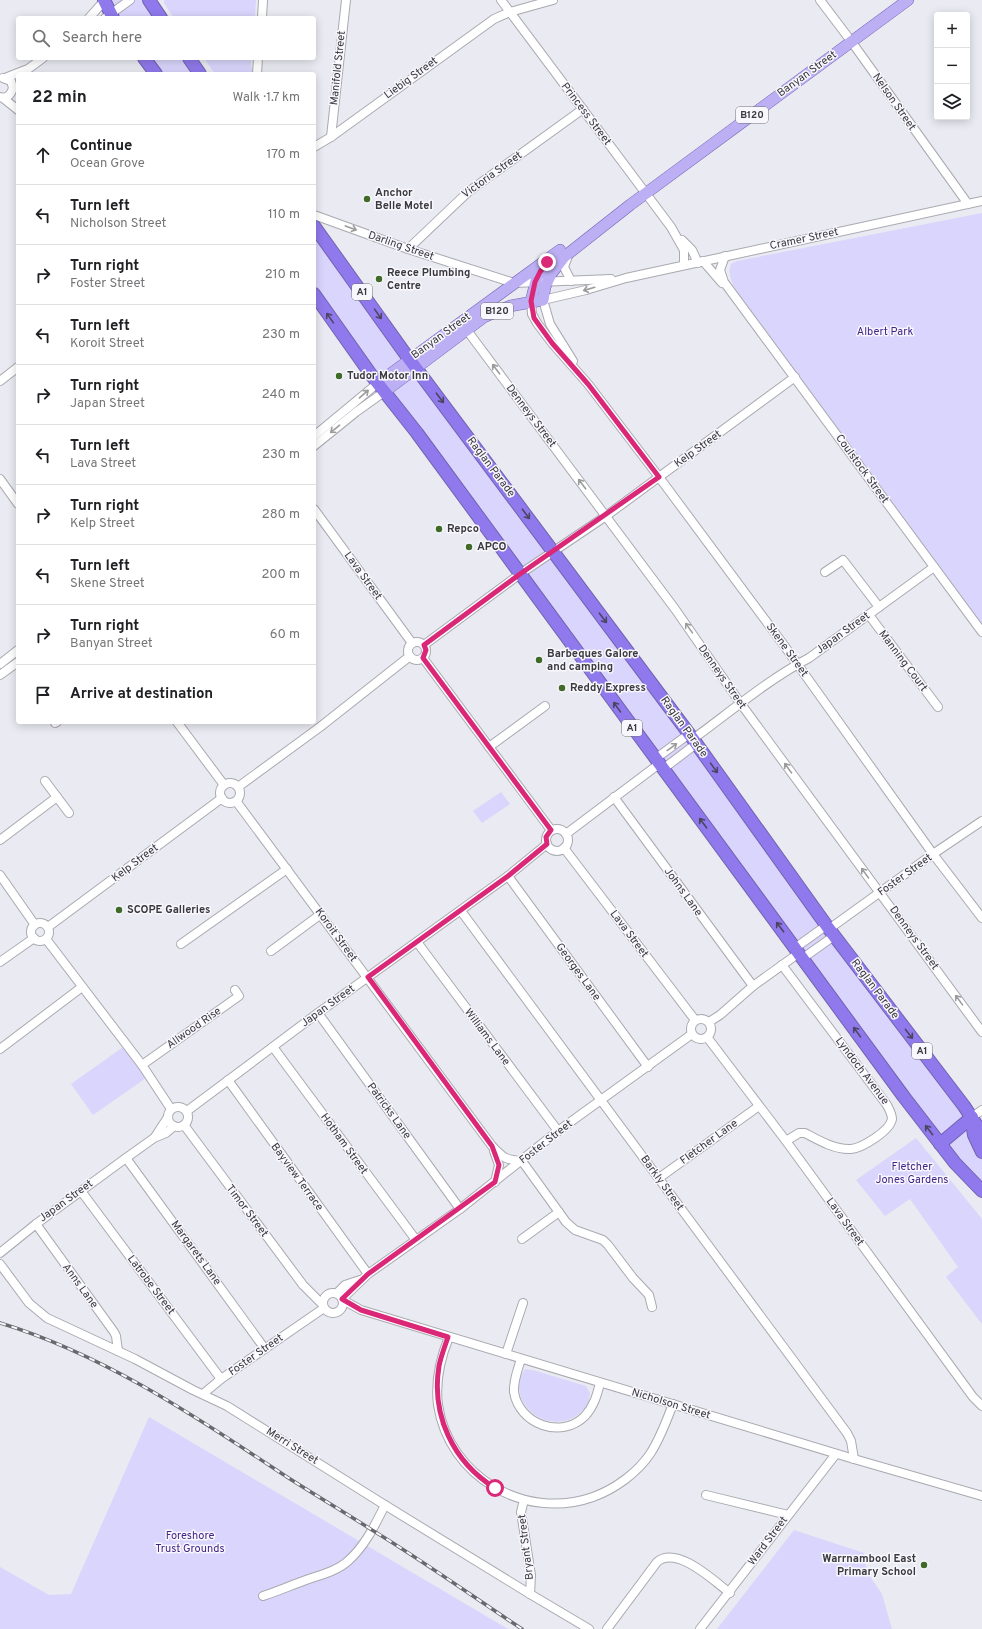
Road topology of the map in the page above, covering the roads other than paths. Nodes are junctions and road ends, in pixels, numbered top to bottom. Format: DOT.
graph roads {
  1 [pos="105,0"];
  2 [pos="130,0"];
  3 [pos="263,0"];
  4 [pos="346,0"];
  5 [pos="501,0"];
  6 [pos="553,0"];
  7 [pos="820,0"];
  8 [pos="908,0"];
  9 [pos="510,12"];
  10 [pos="91,16"];
  11 [pos="110,16"];
  12 [pos="111,16"];
  13 [pos="262,16"];
  14 [pos="851,41"];
  15 [pos="40,60"];
  16 [pos="146,60"];
  17 [pos="190,60"];
  18 [pos="258,60"];
  19 [pos="26,71"];
  20 [pos="154,72"];
  21 [pos="199,72"];
  22 [pos="257,72"];
  23 [pos="16,74"];
  24 [pos="2,78"];
  25 [pos="14,87"];
  26 [pos="2,97"];
  27 [pos="16,108"];
  28 [pos="583,109"];
  29 [pos="331,137"];
  30 [pos="316,146"];
  31 [pos="646,193"];
  32 [pos="982,201"];
  33 [pos="968,204"];
  34 [pos="316,216"];
  35 [pos="671,227"];
  36 [pos="316,229"];
  37 [pos="408,249"];
  38 [pos="565,251"];
  39 [pos="725,256"];
  40 [pos="700,262"];
  41 [pos="684,265"];
  42 [pos="488,275"];
  43 [pos="626,278"];
  44 [pos="571,281"];
  45 [pos="535,282"];
  46 [pos="547,282"];
  47 [pos="514,284"];
  48 [pos="504,290"];
  49 [pos="316,297"];
  50 [pos="543,300"];
  51 [pos="531,301"];
  52 [pos="742,307"];
  53 [pos="506,308"];
  54 [pos="537,322"];
  55 [pos="464,326"];
  56 [pos="413,363"];
  57 [pos="16,369"];
  58 [pos="795,377"];
  59 [pos="0,381"];
  60 [pos="588,384"];
  61 [pos="381,388"];
  62 [pos="316,435"];
  63 [pos="316,444"];
  64 [pos="659,477"];
  65 [pos="0,480"];
  66 [pos="16,501"];
  67 [pos="316,512"];
  68 [pos="606,516"];
  69 [pos="553,551"];
  70 [pos="934,567"];
  71 [pos="825,572"];
  72 [pos="520,574"];
  73 [pos="879,607"];
  74 [pos="869,615"];
  75 [pos="982,632"];
  76 [pos="412,643"];
  77 [pos="424,645"];
  78 [pos="16,652"];
  79 [pos="410,656"];
  80 [pos="423,658"];
  81 [pos="16,663"];
  82 [pos="0,664"];
  83 [pos="797,664"];
  84 [pos="0,675"];
  85 [pos="741,704"];
  86 [pos="545,706"];
  87 [pos="938,707"];
  88 [pos="316,722"];
  89 [pos="179,724"];
  90 [pos="320,727"];
  91 [pos="693,739"];
  92 [pos="489,746"];
  93 [pos="659,764"];
  94 [pos="45,782"];
  95 [pos="224,785"];
  96 [pos="238,787"];
  97 [pos="57,797"];
  98 [pos="614,797"];
  99 [pos="222,798"];
  100 [pos="236,801"];
  101 [pos="69,813"];
  102 [pos="982,821"];
  103 [pos="551,830"];
  104 [pos="566,834"];
  105 [pos="0,840"];
  106 [pos="547,844"];
  107 [pos="564,848"];
  108 [pos="933,854"];
  109 [pos="288,869"];
  110 [pos="0,875"];
  111 [pos="508,876"];
  112 [pos="880,893"];
  113 [pos="461,911"];
  114 [pos="321,914"];
  115 [pos="982,918"];
  116 [pos="35,925"];
  117 [pos="48,927"];
  118 [pos="830,930"];
  119 [pos="34,938"];
  120 [pos="46,939"];
  121 [pos="417,942"];
  122 [pos="181,944"];
  123 [pos="271,951"];
  124 [pos="799,953"];
  125 [pos="0,962"];
  126 [pos="782,965"];
  127 [pos="368,977"];
  128 [pos="753,986"];
  129 [pos="82,987"];
  130 [pos="235,990"];
  131 [pos="318,1013"];
  132 [pos="695,1020"];
  133 [pos="709,1022"];
  134 [pos="982,1032"];
  135 [pos="692,1034"];
  136 [pos="708,1037"];
  137 [pos="273,1047"];
  138 [pos="0,1049"];
  139 [pos="142,1065"];
  140 [pos="648,1067"];
  141 [pos="228,1080"];
  142 [pos="600,1101"];
  143 [pos="759,1106"];
  144 [pos="186,1111"];
  145 [pos="170,1113"];
  146 [pos="977,1114"];
  147 [pos="184,1125"];
  148 [pos="174,1126"];
  149 [pos="558,1131"];
  150 [pos="982,1133"];
  151 [pos="154,1138"];
  152 [pos="786,1140"];
  153 [pos="940,1144"];
  154 [pos="492,1146"];
  155 [pos="982,1152"];
  156 [pos="126,1158"];
  157 [pos="522,1161"];
  158 [pos="659,1178"];
  159 [pos="495,1182"];
  160 [pos="81,1191"];
  161 [pos="982,1191"];
  162 [pos="460,1208"];
  163 [pos="559,1212"];
  164 [pos="36,1224"];
  165 [pos="522,1239"];
  166 [pos="416,1240"];
  167 [pos="0,1253"];
  168 [pos="0,1264"];
  169 [pos="364,1277"];
  170 [pos="313,1294"];
  171 [pos="325,1295"];
  172 [pos="341,1297"];
  173 [pos="523,1303"];
  174 [pos="652,1307"];
  175 [pos="325,1308"];
  176 [pos="361,1310"];
  177 [pos="339,1311"];
  178 [pos="448,1337"];
  179 [pos="265,1349"];
  180 [pos="118,1351"];
  181 [pos="506,1354"];
  182 [pos="521,1359"];
  183 [pos="221,1379"];
  184 [pos="600,1382"];
  185 [pos="203,1394"];
  186 [pos="673,1404"];
  187 [pos="982,1406"];
  188 [pos="836,1454"];
  189 [pos="854,1459"];
  190 [pos="706,1495"];
  191 [pos="982,1496"];
  192 [pos="524,1500"];
  193 [pos="385,1505"];
  194 [pos="788,1515"];
  195 [pos="730,1593"];
  196 [pos="530,1594"];
  197 [pos="263,1596"];
  198 [pos="589,1629"];
  199 [pos="608,1629"];
  200 [pos="700,1629"];
  1 -- 10 [label="street"];
  1 -- 11 [label="highway"];
  2 -- 12 [label="street"];
  3 -- 13 [label="street"];
  4 -- 29 [label="street, Manifold Street"];
  5 -- 9 [label="street, Princess Street"];
  6 -- 9 [label="street, Liebig Street"];
  7 -- 14 [label="street, Nelson Street"];
  8 -- 14 [label="main road, Banyan Street / B120"];
  9 -- 28 [label="street, Princess Street"];
  9 -- 29 [label="street, Liebig Street"];
  14 -- 31 [label="main road, Banyan Street / B120"];
  14 -- 33 [label="street, Nelson Street"];
  15 -- 19 [label="street"];
  16 -- 20 [label="highway"];
  17 -- 21 [label="highway"];
  18 -- 22 [label="street"];
  23 -- 24 [label="street"];
  24 -- 25 [label="street"];
  25 -- 26 [label="street"];
  26 -- 27 [label="street"];
  28 -- 31 [label="street, Princess Street"];
  28 -- 37 [label="street, Victoria Street"];
  29 -- 30 [label="street, Liebig Street"];
  31 -- 35 [label="street, Princess Street"];
  31 -- 38 [label="main road, Banyan Street / B120"];
  32 -- 33 [label="street, Cramer Street"];
  33 -- 39 [label="street, Cramer Street"];
  34 -- 37 [label="street, Darling Street, one-way"];
  35 -- 40 [label="street, Princess Street"];
  35 -- 41 [label="street, Princess Street"];
  36 -- 56 [label="highway, Raglan Parade / A1, one-way"];
  37 -- 42 [label="street, Darling Street"];
  38 -- 44 [label="street"];
  38 -- 45 [label="main road, Banyan Street / B120"];
  38 -- 46 [label="main road, Banyan Street / B120"];
  38 -- 47 [label="main road, B120"];
  39 -- 40 [label="street, Cramer Street"];
  39 -- 52 [label="street, Coulstock Street"];
  40 -- 41 [label="street, Cramer Street"];
  40 -- 52 [label="street, Coulstock Street"];
  41 -- 43 [label="street, Cramer Street"];
  42 -- 47 [label="street, Darling Street"];
  42 -- 48 [label="street, Darling Street"];
  43 -- 44 [label="street, Cramer Street"];
  43 -- 50 [label="street, Cramer Street, one-way"];
  44 -- 46 [label="street, Cramer Street"];
  45 -- 46 [label="street, B120"];
  45 -- 47 [label="street, B120"];
  45 -- 51 [label="main road, Banyan Street / B120"];
  46 -- 50 [label="main road, Banyan Street / B120"];
  47 -- 48 [label="main road, Banyan Street / B120"];
  48 -- 53 [label="main road"];
  48 -- 55 [label="main road, Banyan Street / B120"];
  61 -- 49 [label="highway, A1, one-way"];
  50 -- 51 [label="main road, Banyan Street / B120"];
  50 -- 60 [label="street, Skene Street"];
  51 -- 53 [label="main road, Banyan Street / B120"];
  51 -- 54 [label="street, Skene Street"];
  52 -- 58 [label="street, Coulstock Street"];
  53 -- 54 [label="street, Skene Street"];
  53 -- 55 [label="main road, Banyan Street / B120"];
  54 -- 60 [label="street, Skene Street"];
  55 -- 56 [label="main road, Banyan Street / B120"];
  68 -- 55 [label="street, Denneys Street, one-way"];
  56 -- 61 [label="main road, Banyan Street / B120"];
  56 -- 69 [label="highway, Raglan Parade / A1, one-way"];
  57 -- 59 [label="street"];
  58 -- 64 [label="street, Kelp Street"];
  58 -- 70 [label="street, Coulstock Street"];
  60 -- 64 [label="street, Skene Street"];
  62 -- 61 [label="street, Banyan Street, one-way"];
  61 -- 63 [label="street, Banyan Street, one-way"];
  61 -- 72 [label="highway, A1"];
  64 -- 68 [label="street, Kelp Street"];
  64 -- 83 [label="street, Skene Street"];
  65 -- 66 [label="street"];
  67 -- 76 [label="street, Lava Street"];
  68 -- 69 [label="street, Kelp Street"];
  85 -- 68 [label="street, Denneys Street, one-way"];
  69 -- 72 [label="street, Kelp Street"];
  69 -- 91 [label="highway, Raglan Parade / A1, one-way"];
  70 -- 73 [label="street, Japan Street"];
  70 -- 75 [label="street, Coulstock Street"];
  71 -- 73 [label="street"];
  72 -- 77 [label="street, Kelp Street"];
  93 -- 72 [label="highway, A1, one-way"];
  73 -- 74 [label="street, Japan Street"];
  74 -- 83 [label="street, Japan Street"];
  74 -- 87 [label="street, Manning Court"];
  76 -- 77 [label="street"];
  76 -- 79 [label="street"];
  77 -- 80 [label="street"];
  78 -- 82 [label="street"];
  79 -- 80 [label="street"];
  79 -- 90 [label="street"];
  80 -- 92 [label="street"];
  81 -- 84 [label="street"];
  83 -- 85 [label="street, Japan Street"];
  83 -- 108 [label="street, Skene Street"];
  85 -- 91 [label="street, Japan Street"];
  112 -- 85 [label="street, Denneys Street, one-way"];
  86 -- 92 [label="street"];
  88 -- 90 [label="street"];
  89 -- 95 [label="street"];
  90 -- 96 [label="street"];
  91 -- 93 [label="street, Japan Street"];
  93 -- 91 [label="street, Japan Street, one-way"];
  91 -- 118 [label="highway, Raglan Parade / A1, one-way"];
  92 -- 103 [label="street"];
  93 -- 98 [label="street, Japan Street"];
  124 -- 93 [label="highway, A1, one-way"];
  94 -- 97 [label="street"];
  95 -- 96 [label="street"];
  95 -- 99 [label="street"];
  96 -- 100 [label="street"];
  97 -- 101 [label="street"];
  97 -- 105 [label="street"];
  98 -- 104 [label="street, Japan Street"];
  98 -- 128 [label="street, Johns Lane"];
  99 -- 100 [label="street"];
  99 -- 117 [label="street, Kelp Street"];
  100 -- 109 [label="street, Koroit Street"];
  102 -- 108 [label="street, Foster Street"];
  103 -- 104 [label="street"];
  103 -- 106 [label="street"];
  104 -- 107 [label="street"];
  106 -- 107 [label="street"];
  106 -- 111 [label="street, Japan Street"];
  107 -- 132 [label="street, Lava Street"];
  108 -- 112 [label="street, Foster Street"];
  108 -- 115 [label="street, Skene Street"];
  109 -- 114 [label="street, Koroit Street"];
  109 -- 122 [label="street"];
  110 -- 116 [label="street"];
  111 -- 113 [label="street, Japan Street"];
  111 -- 140 [label="street, Georges Lane"];
  112 -- 118 [label="street, Foster Street"];
  134 -- 112 [label="street, Denneys Street, one-way"];
  113 -- 121 [label="street, Japan Street"];
  113 -- 142 [label="street, Barkly Street"];
  114 -- 123 [label="street"];
  114 -- 127 [label="street, Koroit Street"];
  116 -- 117 [label="street"];
  116 -- 119 [label="street"];
  117 -- 120 [label="street"];
  118 -- 124 [label="street"];
  118 -- 124 [label="street"];
  118 -- 146 [label="highway, Raglan Parade / A1, one-way"];
  119 -- 120 [label="street"];
  119 -- 125 [label="street"];
  120 -- 129 [label="street"];
  121 -- 127 [label="street, Japan Street"];
  121 -- 149 [label="street, Williams Lane"];
  124 -- 126 [label="street"];
  153 -- 124 [label="highway, A1, one-way"];
  126 -- 128 [label="street"];
  126 -- 152 [label="street, Lyndoch Avenue"];
  127 -- 131 [label="street, Japan Street"];
  127 -- 154 [label="street, Koroit Street"];
  128 -- 133 [label="street"];
  129 -- 138 [label="street"];
  129 -- 139 [label="street"];
  130 -- 139 [label="street, Allwood Rise"];
  131 -- 137 [label="street, Japan Street"];
  131 -- 162 [label="street, Patricks Lane"];
  132 -- 133 [label="street"];
  132 -- 135 [label="street"];
  133 -- 136 [label="street"];
  135 -- 136 [label="street"];
  135 -- 140 [label="street, Foster Street"];
  136 -- 143 [label="street, Lava Street"];
  137 -- 141 [label="street, Japan Street"];
  137 -- 166 [label="street, Hotham Street"];
  139 -- 145 [label="street"];
  140 -- 142 [label="street, Foster Street"];
  141 -- 144 [label="street, Japan Street"];
  141 -- 169 [label="street, Bayview Terrace"];
  142 -- 149 [label="street, Foster Street"];
  142 -- 158 [label="street, Barkly Street"];
  143 -- 152 [label="street, Lava Street"];
  143 -- 158 [label="street, Fletcher Lane"];
  144 -- 145 [label="street"];
  144 -- 147 [label="street"];
  145 -- 148 [label="street"];
  145 -- 151 [label="street, Japan Street"];
  146 -- 150 [label="highway, Raglan Parade / A1"];
  146 -- 153 [label="highway"];
  146 -- 155 [label="highway"];
  147 -- 148 [label="street"];
  147 -- 170 [label="street, Timor Street"];
  148 -- 151 [label="street, Japan Street"];
  149 -- 157 [label="street, Foster Street"];
  151 -- 156 [label="street, Japan Street"];
  152 -- 187 [label="street, Lava Street"];
  153 -- 161 [label="highway, A1"];
  154 -- 157 [label="street, Koroit Street"];
  154 -- 159 [label="street, Koroit Street"];
  156 -- 160 [label="street, Japan Street"];
  156 -- 179 [label="street, Margarets Lane"];
  157 -- 159 [label="street, Foster Street"];
  157 -- 163 [label="street"];
  158 -- 189 [label="street, Barkly Street"];
  159 -- 162 [label="street, Foster Street"];
  160 -- 164 [label="street, Japan Street"];
  160 -- 183 [label="street, Latrobe Street"];
  162 -- 166 [label="street, Foster Street"];
  163 -- 165 [label="street"];
  163 -- 174 [label="street"];
  164 -- 167 [label="street, Japan Street"];
  164 -- 180 [label="street, Anns Lane"];
  166 -- 169 [label="street, Foster Street"];
  168 -- 180 [label="street, Merri Street"];
  169 -- 172 [label="street, Foster Street"];
  170 -- 171 [label="street"];
  170 -- 175 [label="street, Timor Street"];
  171 -- 172 [label="street"];
  171 -- 175 [label="street"];
  172 -- 176 [label="street, Nicholson Street"];
  172 -- 177 [label="street"];
  173 -- 181 [label="street"];
  175 -- 177 [label="street"];
  175 -- 179 [label="street, Foster Street"];
  176 -- 177 [label="street, Nicholson Street"];
  176 -- 178 [label="street, Nicholson Street"];
  178 -- 181 [label="street, Nicholson Street"];
  178 -- 192 [label="street"];
  179 -- 183 [label="street, Foster Street"];
  180 -- 185 [label="street, Merri Street"];
  181 -- 182 [label="street, Nicholson Street"];
  182 -- 184 [label="street, Nicholson Street"];
  182 -- 184 [label="street"];
  183 -- 185 [label="street, Foster Street"];
  184 -- 186 [label="street, Nicholson Street"];
  185 -- 193 [label="street, Merri Street"];
  186 -- 188 [label="street, Nicholson Street"];
  186 -- 192 [label="street"];
  188 -- 189 [label="street, Nicholson Street"];
  188 -- 194 [label="street, Ward Street"];
  189 -- 191 [label="street, Nicholson Street"];
  190 -- 194 [label="street"];
  192 -- 196 [label="street, Bryant Street"];
  193 -- 196 [label="street, Merri Street"];
  193 -- 197 [label="street"];
  194 -- 195 [label="street, Ward Street"];
  195 -- 199 [label="street"];
  195 -- 200 [label="street, Ward Street"];
  196 -- 198 [label="street, Merri Street"];
}
